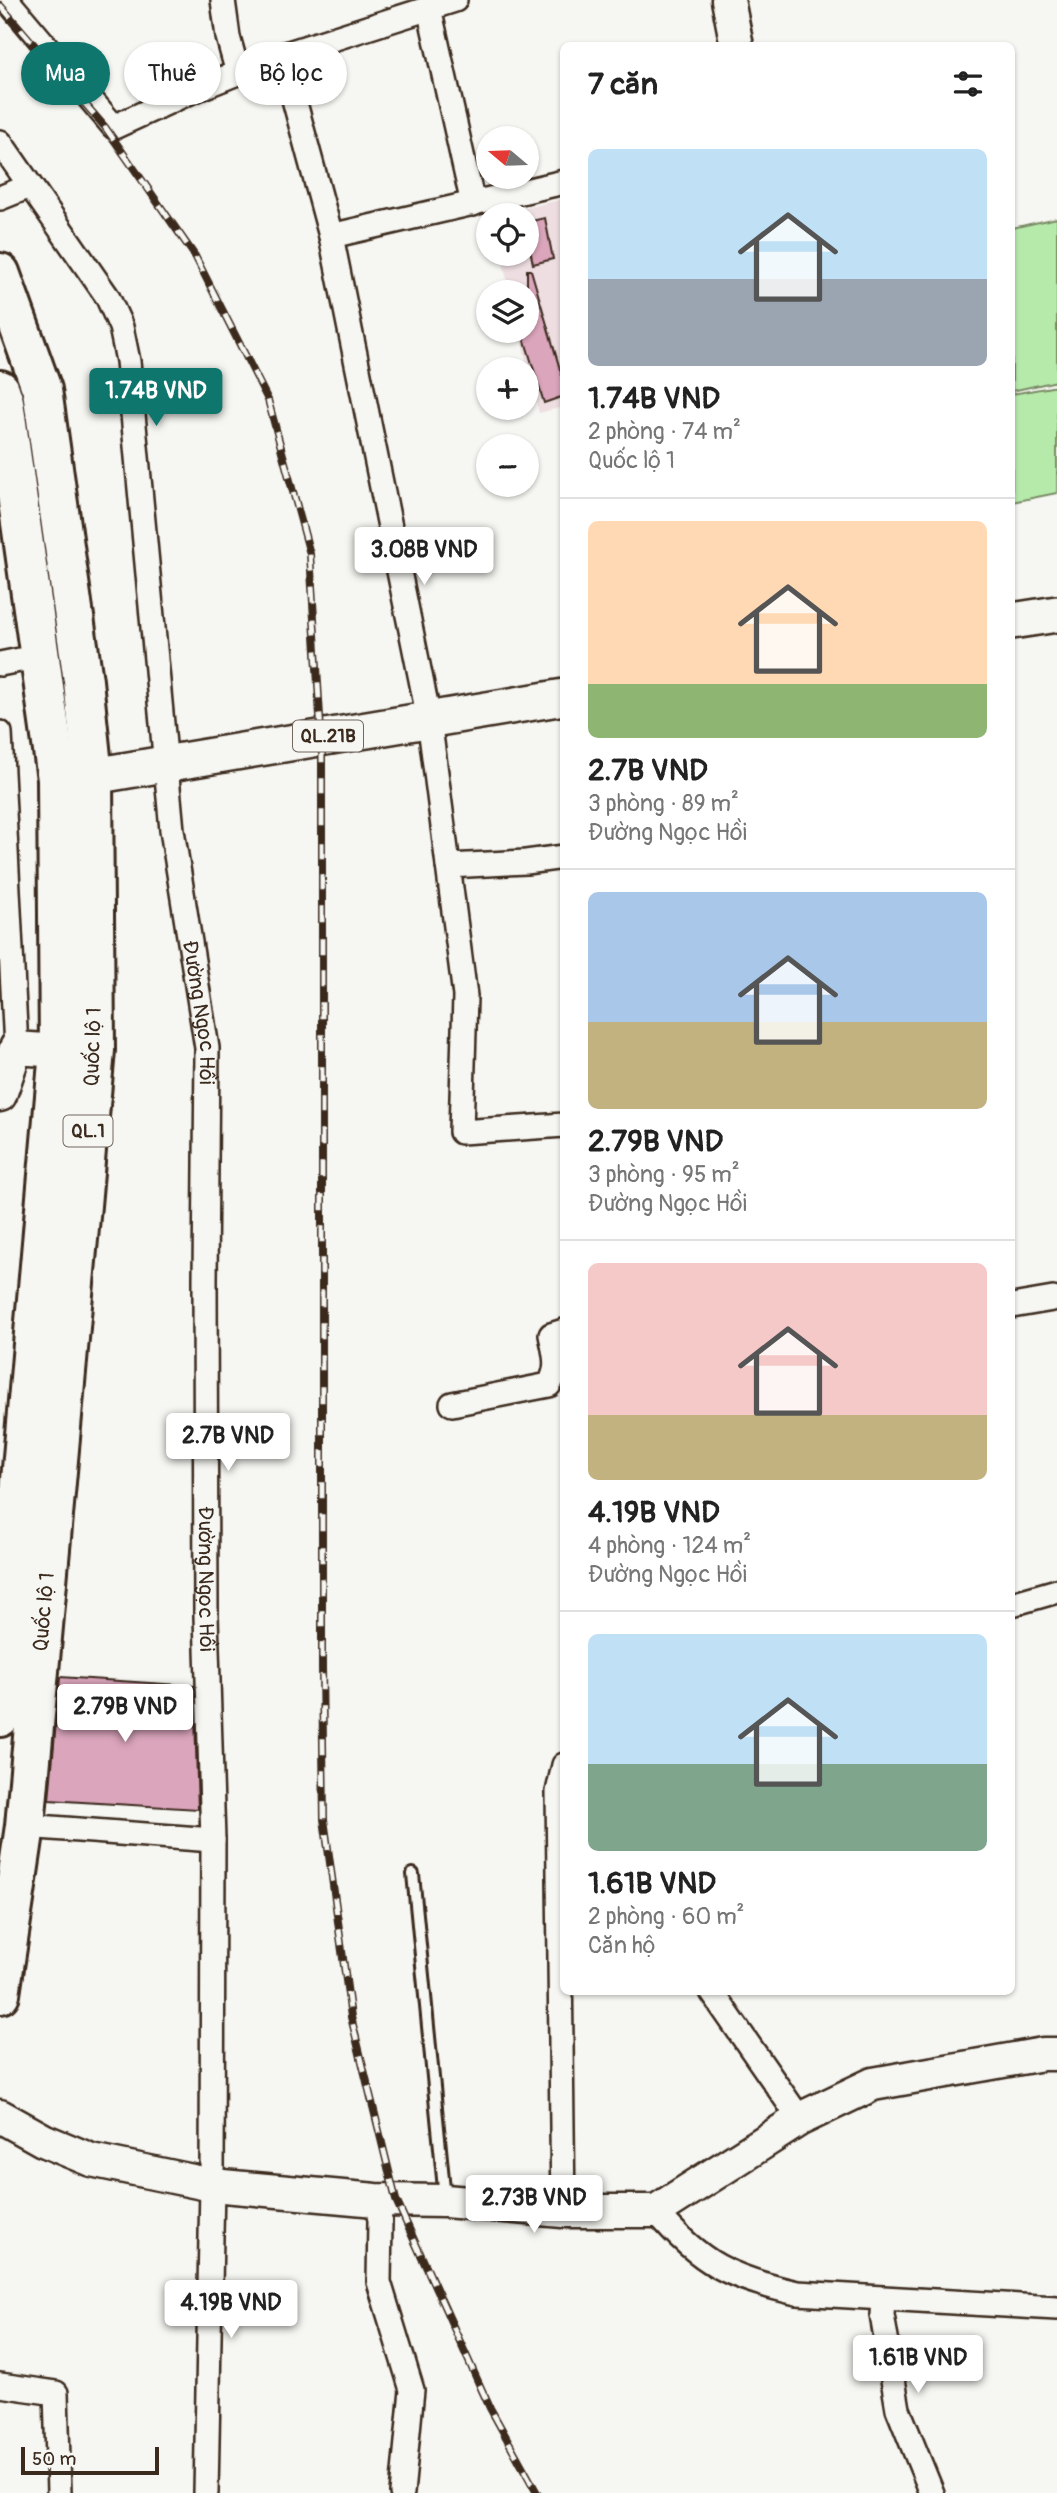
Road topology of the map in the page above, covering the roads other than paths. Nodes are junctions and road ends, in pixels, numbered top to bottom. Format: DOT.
graph roads {
  1 [pos="7,0"];
  2 [pos="223,0"];
  3 [pos="455,0"];
  4 [pos="728,0"];
  5 [pos="429,8"];
  6 [pos="323,42"];
  7 [pos="736,42"];
  8 [pos="235,60"];
  9 [pos="235,75"];
  10 [pos="296,105"];
  11 [pos="0,142"];
  12 [pos="560,183"];
  13 [pos="30,186"];
  14 [pos="0,198"];
  15 [pos="473,204"];
  16 [pos="331,236"];
  17 [pos="0,273"];
  18 [pos="0,390"];
  19 [pos="1057,614"];
  20 [pos="1015,621"];
  21 [pos="40,656"];
  22 [pos="0,664"];
  23 [pos="560,698"];
  24 [pos="429,719"];
  25 [pos="0,733"];
  26 [pos="167,765"];
  27 [pos="75,780"];
  28 [pos="560,858"];
  29 [pos="448,866"];
  30 [pos="8,1048"];
  31 [pos="59,1051"];
  32 [pos="0,1095"];
  33 [pos="560,1125"];
  34 [pos="1053,1299"];
  35 [pos="1015,1305"];
  36 [pos="560,1332"];
  37 [pos="452,1404"];
  38 [pos="7,1568"];
  39 [pos="1057,1591"];
  40 [pos="1015,1603"];
  41 [pos="0,1717"];
  42 [pos="25,1826"];
  43 [pos="213,1840"];
  44 [pos="413,1874"];
  45 [pos="0,1994"];
  46 [pos="562,1995"];
  47 [pos="714,1995"];
  48 [pos="1057,2054"];
  49 [pos="0,2116"];
  50 [pos="800,2119"];
  51 [pos="212,2185"];
  52 [pos="376,2200"];
  53 [pos="445,2202"];
  54 [pos="563,2211"];
  55 [pos="656,2211"];
  56 [pos="883,2299"];
  57 [pos="1057,2308"];
  58 [pos="0,2385"];
  59 [pos="59,2493"];
  60 [pos="206,2493"];
  61 [pos="402,2493"];
  62 [pos="932,2493"];
  1 -- 9 [label="street"];
  2 -- 8 [label="street"];
  3 -- 5 [label="street"];
  4 -- 7 [label="street"];
  5 -- 6 [label="street"];
  5 -- 15 [label="street"];
  10 -- 16 [label="street"];
  11 -- 13 [label="street, Đường Ngọc Hồi"];
  12 -- 15 [label="street"];
  13 -- 14 [label="street"];
  13 -- 26 [label="street, Đường Ngọc Hồi"];
  15 -- 16 [label="street"];
  16 -- 24 [label="street"];
  17 -- 27 [label="highway, Quốc lộ 1 / QL.1"];
  18 -- 21 [label="highway, Quốc lộ 1 / QL.1"];
  19 -- 20 [label="main road"];
  21 -- 22 [label="street"];
  21 -- 27 [label="highway, Quốc lộ 1 / QL.1"];
  23 -- 24 [label="main road, QL.21B"];
  24 -- 26 [label="main road, QL.21B"];
  24 -- 29 [label="street"];
  25 -- 30 [label="street"];
  26 -- 27 [label="main road, QL.21B"];
  26 -- 43 [label="street, Đường Ngọc Hồi"];
  27 -- 31 [label="highway, Quốc lộ 1 / QL.1"];
  27 -- 42 [label="highway, Quốc lộ 1 / QL.1"];
  28 -- 29 [label="street"];
  29 -- 33 [label="street"];
  30 -- 31 [label="street"];
  30 -- 32 [label="street"];
  31 -- 38 [label="highway, Quốc lộ 1 / QL.1"];
  34 -- 35 [label="street"];
  36 -- 37 [label="street"];
  38 -- 41 [label="highway, Quốc lộ 1 / QL.1"];
  39 -- 40 [label="street"];
  42 -- 43 [label="street"];
  42 -- 45 [label="highway, Quốc lộ 1 / QL.1"];
  43 -- 51 [label="street, Đường Ngọc Hồi"];
  44 -- 53 [label="lane"];
  46 -- 54 [label="street"];
  47 -- 50 [label="street"];
  48 -- 50 [label="street"];
  49 -- 51 [label="street"];
  50 -- 55 [label="street"];
  51 -- 52 [label="street"];
  51 -- 60 [label="street, Đường Ngọc Hồi"];
  52 -- 53 [label="street"];
  52 -- 61 [label="street"];
  53 -- 54 [label="street"];
  54 -- 55 [label="street"];
  55 -- 56 [label="street"];
  56 -- 57 [label="street"];
  56 -- 62 [label="street"];
  58 -- 59 [label="street"];
}
